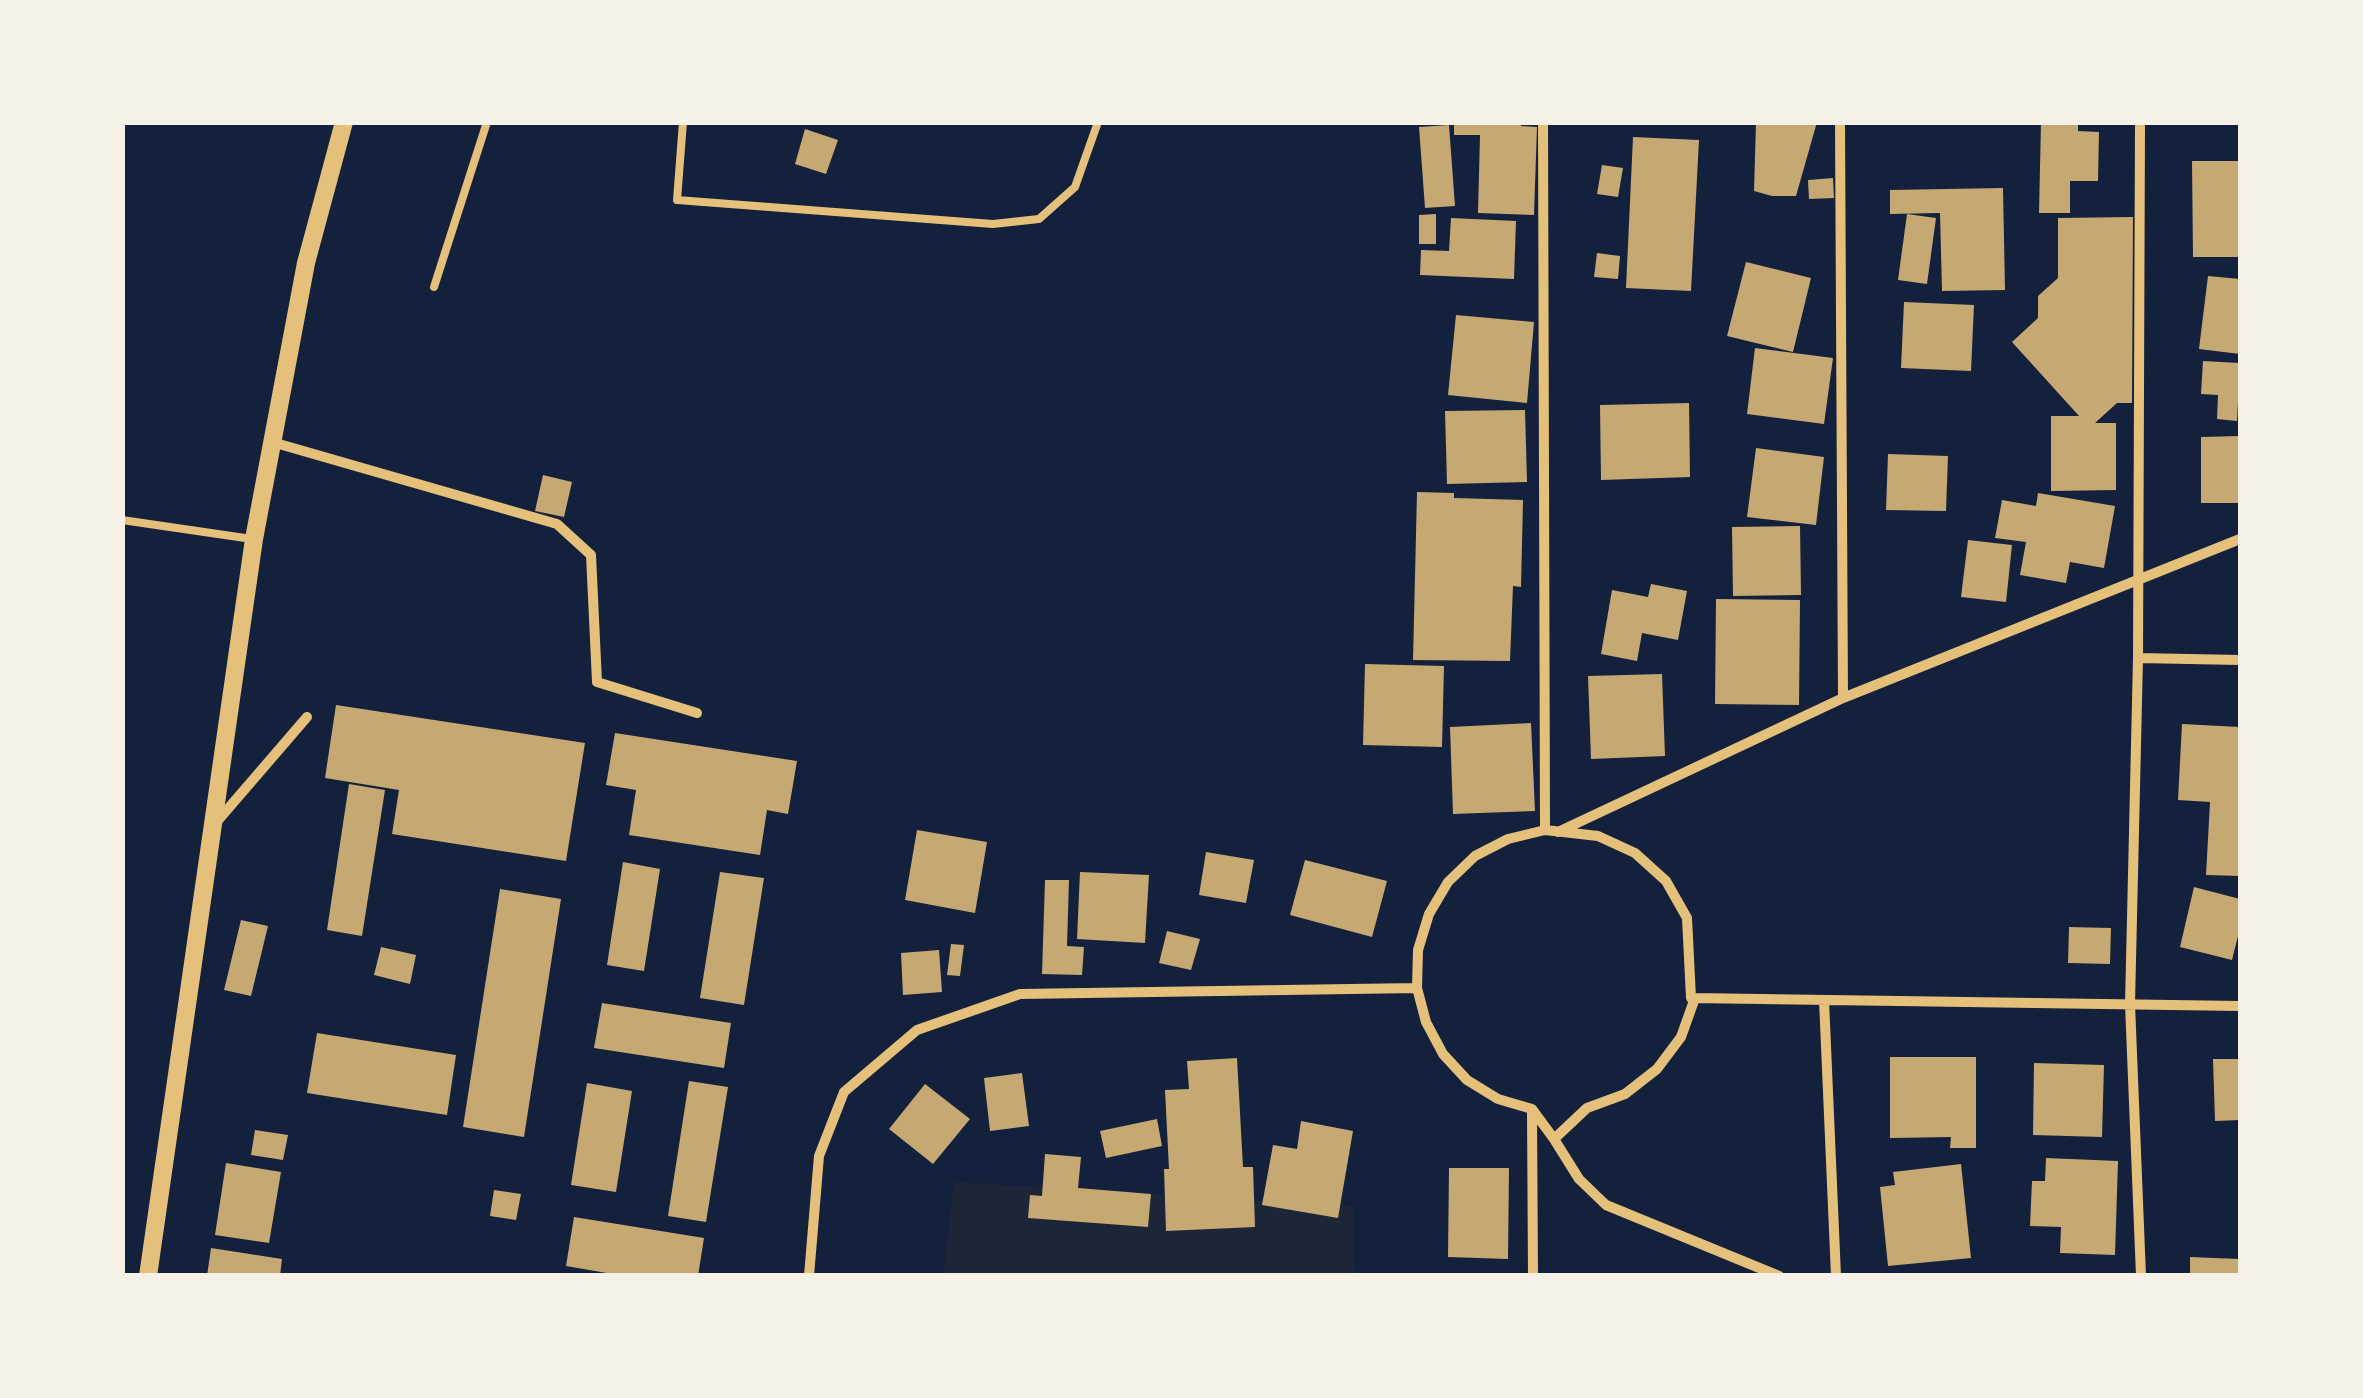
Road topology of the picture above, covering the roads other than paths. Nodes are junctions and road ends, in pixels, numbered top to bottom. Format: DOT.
graph roads {
  1 [pos="344,122"];
  2 [pos="487,122"];
  3 [pos="683,122"];
  4 [pos="1098,122"];
  5 [pos="1543,122"];
  6 [pos="1840,122"];
  7 [pos="2140,122"];
  8 [pos="434,287"];
  9 [pos="272,442"];
  10 [pos="122,520"];
  11 [pos="254,539"];
  12 [pos="2240,540"];
  13 [pos="2138,580"];
  14 [pos="2138,658"];
  15 [pos="2240,660"];
  16 [pos="1843,698"];
  17 [pos="698,713"];
  18 [pos="307,717"];
  19 [pos="214,826"];
  20 [pos="1544,830"];
  21 [pos="1558,832"];
  22 [pos="1417,988"];
  23 [pos="1691,998"];
  24 [pos="1824,1000"];
  25 [pos="2130,1004"];
  26 [pos="2240,1006"];
  27 [pos="1532,1110"];
  28 [pos="1554,1139"];
  29 [pos="148,1276"];
  30 [pos="809,1276"];
  31 [pos="1533,1276"];
  32 [pos="1779,1276"];
  33 [pos="1836,1276"];
  34 [pos="2140,1276"];
  1 -- 9 [label="street"];
  2 -- 8 [label="lane"];
  3 -- 4 [label="lane"];
  5 -- 20 [label="street"];
  6 -- 16 [label="street"];
  7 -- 13 [label="street"];
  9 -- 11 [label="street"];
  9 -- 17 [label="street"];
  10 -- 11 [label="lane"];
  11 -- 19 [label="street"];
  12 -- 13 [label="street"];
  13 -- 14 [label="street"];
  13 -- 16 [label="street"];
  14 -- 15 [label="street"];
  14 -- 25 [label="street"];
  16 -- 21 [label="street"];
  18 -- 19 [label="street"];
  19 -- 29 [label="street"];
  20 -- 21 [label="street"];
  20 -- 22 [label="street"];
  21 -- 23 [label="street"];
  22 -- 27 [label="street"];
  22 -- 30 [label="street"];
  23 -- 24 [label="street"];
  23 -- 28 [label="street"];
  24 -- 25 [label="street"];
  24 -- 33 [label="street"];
  25 -- 26 [label="street"];
  25 -- 34 [label="street"];
  27 -- 28 [label="street"];
  27 -- 31 [label="street"];
  28 -- 32 [label="street"];
}
